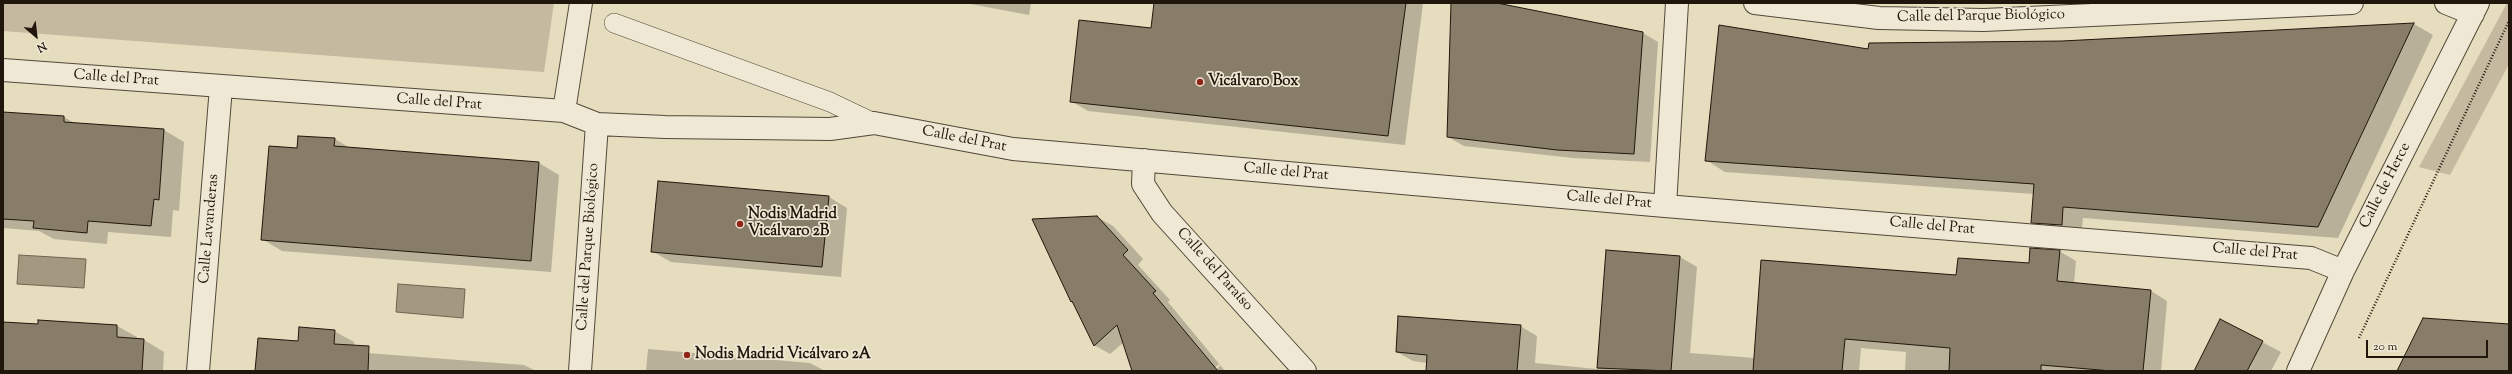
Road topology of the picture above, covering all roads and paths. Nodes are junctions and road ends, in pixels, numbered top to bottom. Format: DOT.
graph roads {
  1 [pos="581,3"];
  2 [pos="1677,3"];
  3 [pos="1755,3"];
  4 [pos="2352,3"];
  5 [pos="2446,3"];
  6 [pos="2476,8"];
  7 [pos="2509,21"];
  8 [pos="614,23"];
  9 [pos="3,70"];
  10 [pos="221,87"];
  11 [pos="564,111"];
  12 [pos="874,123"];
  13 [pos="597,124"];
  14 [pos="1144,160"];
  15 [pos="1665,206"];
  16 [pos="2342,272"];
  17 [pos="2359,338"];
  18 [pos="198,371"];
  19 [pos="580,371"];
  20 [pos="1306,371"];
  21 [pos="2298,371"];
  1 -- 11 [label="street"];
  2 -- 15 [label="street"];
  3 -- 4 [label="street, Calle del Parque Biológico"];
  5 -- 6 [label="street"];
  6 -- 16 [label="street, Calle de Herce"];
  7 -- 17 [label="path"];
  8 -- 12 [label="lane, Calle del Prat"];
  9 -- 10 [label="street, Calle del Prat"];
  10 -- 11 [label="street, Calle del Prat"];
  10 -- 18 [label="street, Calle Lavanderas"];
  11 -- 13 [label="street, Calle del Prat"];
  12 -- 13 [label="street, Calle del Prat"];
  12 -- 14 [label="street, Calle del Prat"];
  13 -- 19 [label="street, Calle del Parque Biológico"];
  14 -- 15 [label="street, Calle del Prat"];
  14 -- 20 [label="street, Calle del Paraíso"];
  15 -- 16 [label="street, Calle del Prat"];
  16 -- 21 [label="street, Calle de Herce"];
}
